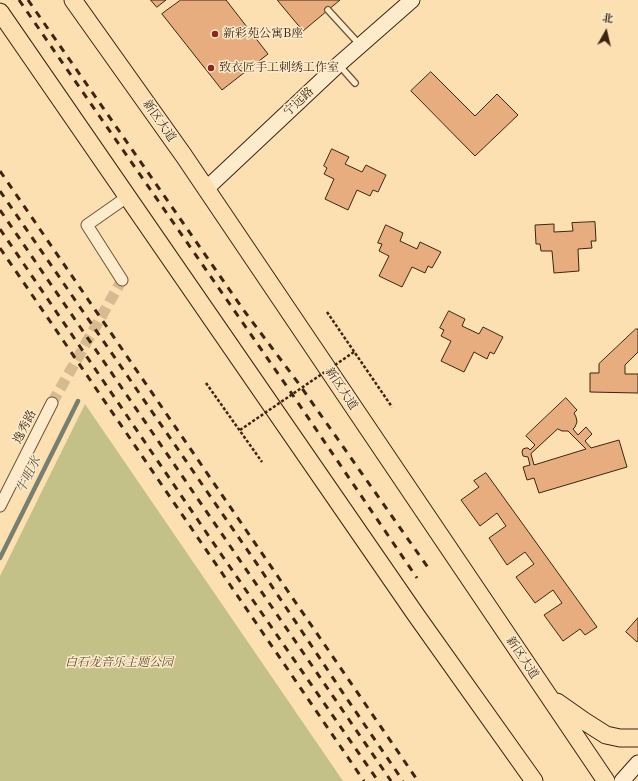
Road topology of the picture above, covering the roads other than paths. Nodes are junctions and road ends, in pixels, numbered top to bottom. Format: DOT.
graph roads {
  1 [pos="73,0"];
  2 [pos="412,0"];
  3 [pos="328,10"];
  4 [pos="0,12"];
  5 [pos="360,45"];
  6 [pos="338,64"];
  7 [pos="355,83"];
  8 [pos="206,189"];
  9 [pos="127,197"];
  10 [pos="122,280"];
  11 [pos="52,403"];
  12 [pos="0,506"];
  13 [pos="548,695"];
  14 [pos="638,738"];
  15 [pos="638,763"];
  16 [pos="534,781"];
  17 [pos="606,781"];
  18 [pos="622,781"];
  1 -- 8 [label="main road, 新区大道"];
  2 -- 5 [label="street, 宁远路"];
  3 -- 5 [label="lane"];
  4 -- 9 [label="main road"];
  5 -- 6 [label="street, 宁远路"];
  6 -- 7 [label="lane"];
  6 -- 8 [label="street, 宁远路"];
  8 -- 13 [label="main road, 新区大道"];
  9 -- 10 [label="street"];
  9 -- 16 [label="main road"];
  11 -- 12 [label="street, 逸秀路"];
  13 -- 14 [label="main road"];
  13 -- 17 [label="main road, 新区大道"];
  15 -- 18 [label="street"];
}
